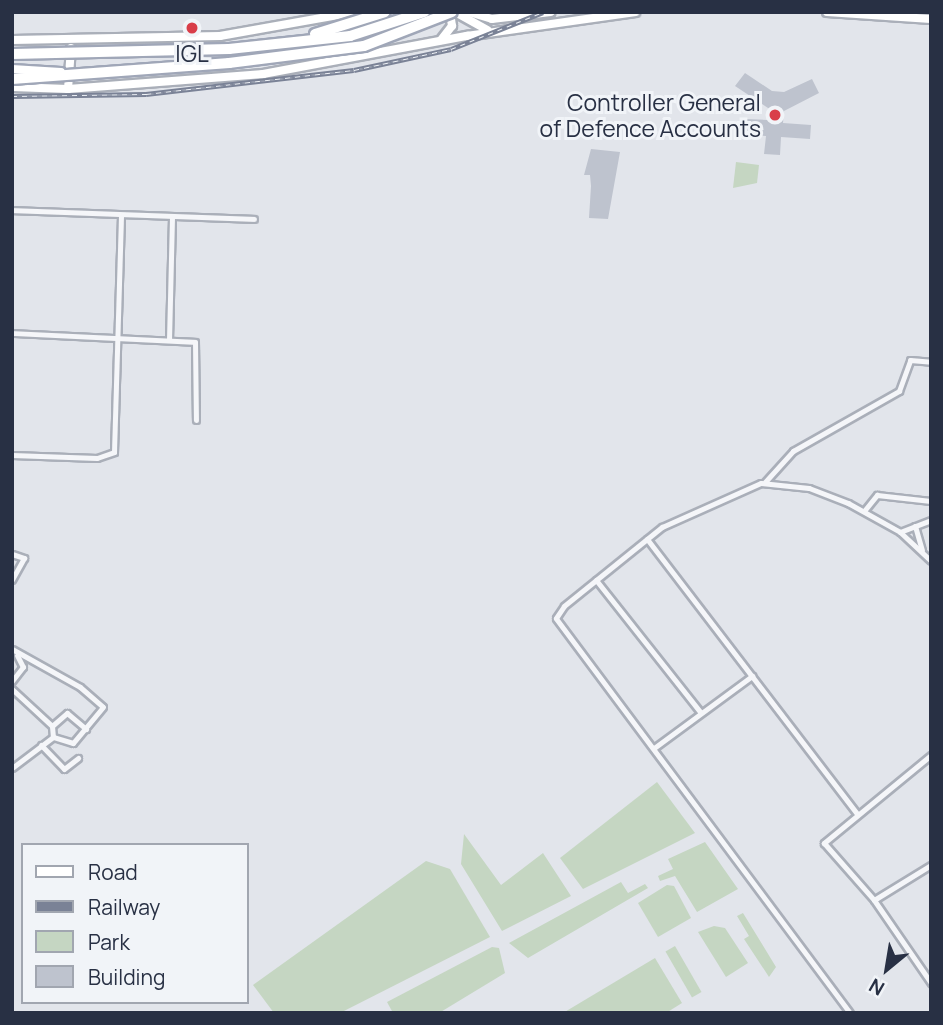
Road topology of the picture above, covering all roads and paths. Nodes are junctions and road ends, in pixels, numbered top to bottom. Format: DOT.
graph roads {
  1 [pos="355,12"];
  2 [pos="385,12"];
  3 [pos="424,12"];
  4 [pos="452,12"];
  5 [pos="469,12"];
  6 [pos="551,12"];
  7 [pos="635,12"];
  8 [pos="827,12"];
  9 [pos="931,19"];
  10 [pos="317,21"];
  11 [pos="504,30"];
  12 [pos="298,39"];
  13 [pos="12,40"];
  14 [pos="71,41"];
  15 [pos="436,42"];
  16 [pos="12,54"];
  17 [pos="323,64"];
  18 [pos="12,69"];
  19 [pos="85,74"];
  20 [pos="12,79"];
  21 [pos="12,87"];
  22 [pos="68,89"];
  23 [pos="12,210"];
  24 [pos="121,215"];
  25 [pos="172,216"];
  26 [pos="254,219"];
  27 [pos="12,333"];
  28 [pos="118,337"];
  29 [pos="169,340"];
  30 [pos="931,362"];
  31 [pos="196,420"];
  32 [pos="12,455"];
  33 [pos="765,482"];
  34 [pos="931,501"];
  35 [pos="864,510"];
  36 [pos="931,520"];
  37 [pos="915,526"];
  38 [pos="900,532"];
  39 [pos="647,539"];
  40 [pos="922,550"];
  41 [pos="12,554"];
  42 [pos="931,561"];
  43 [pos="12,580"];
  44 [pos="596,580"];
  45 [pos="13,650"];
  46 [pos="752,676"];
  47 [pos="12,681"];
  48 [pos="12,689"];
  49 [pos="701,713"];
  50 [pos="52,726"];
  51 [pos="86,729"];
  52 [pos="52,737"];
  53 [pos="41,745"];
  54 [pos="654,748"];
  55 [pos="931,755"];
  56 [pos="78,758"];
  57 [pos="12,768"];
  58 [pos="857,814"];
  59 [pos="931,865"];
  60 [pos="874,900"];
  61 [pos="931,983"];
  62 [pos="850,1013"];
  1 -- 10 [label="main road"];
  2 -- 12 [label="highway, bridge"];
  3 -- 12 [label="highway, bridge"];
  4 -- 11 [label="main road"];
  4 -- 15 [label="main road"];
  4 -- 19 [label="highway, bridge"];
  5 -- 6 [label="main road"];
  7 -- 11 [label="main road"];
  8 -- 9 [label="main road"];
  10 -- 14 [label="main road"];
  10 -- 17 [label="main road"];
  11 -- 15 [label="main road"];
  12 -- 16 [label="highway, bridge"];
  13 -- 14 [label="main road"];
  14 -- 22 [label="main road"];
  15 -- 17 [label="main road"];
  17 -- 22 [label="main road"];
  18 -- 19 [label="main road, bridge"];
  19 -- 20 [label="highway, bridge"];
  21 -- 22 [label="main road"];
  23 -- 24 [label="street"];
  24 -- 25 [label="street"];
  24 -- 28 [label="street"];
  25 -- 26 [label="street"];
  25 -- 29 [label="street"];
  27 -- 28 [label="street"];
  28 -- 29 [label="street"];
  28 -- 32 [label="street"];
  29 -- 31 [label="street"];
  30 -- 33 [label="street"];
  33 -- 35 [label="street"];
  33 -- 39 [label="street"];
  34 -- 35 [label="street"];
  35 -- 38 [label="street"];
  36 -- 37 [label="street"];
  37 -- 38 [label="street"];
  37 -- 40 [label="street"];
  38 -- 40 [label="street"];
  39 -- 44 [label="street"];
  39 -- 46 [label="street"];
  40 -- 42 [label="street"];
  41 -- 43 [label="street"];
  44 -- 49 [label="street"];
  44 -- 54 [label="street"];
  45 -- 47 [label="street"];
  45 -- 51 [label="street"];
  46 -- 49 [label="street"];
  46 -- 58 [label="street"];
  48 -- 50 [label="street"];
  49 -- 54 [label="street"];
  50 -- 51 [label="street"];
  50 -- 52 [label="street"];
  51 -- 52 [label="street"];
  52 -- 53 [label="street"];
  53 -- 56 [label="street"];
  53 -- 57 [label="street"];
  54 -- 62 [label="street"];
  55 -- 58 [label="street"];
  58 -- 60 [label="street"];
  59 -- 60 [label="street"];
  60 -- 61 [label="street"];
}
